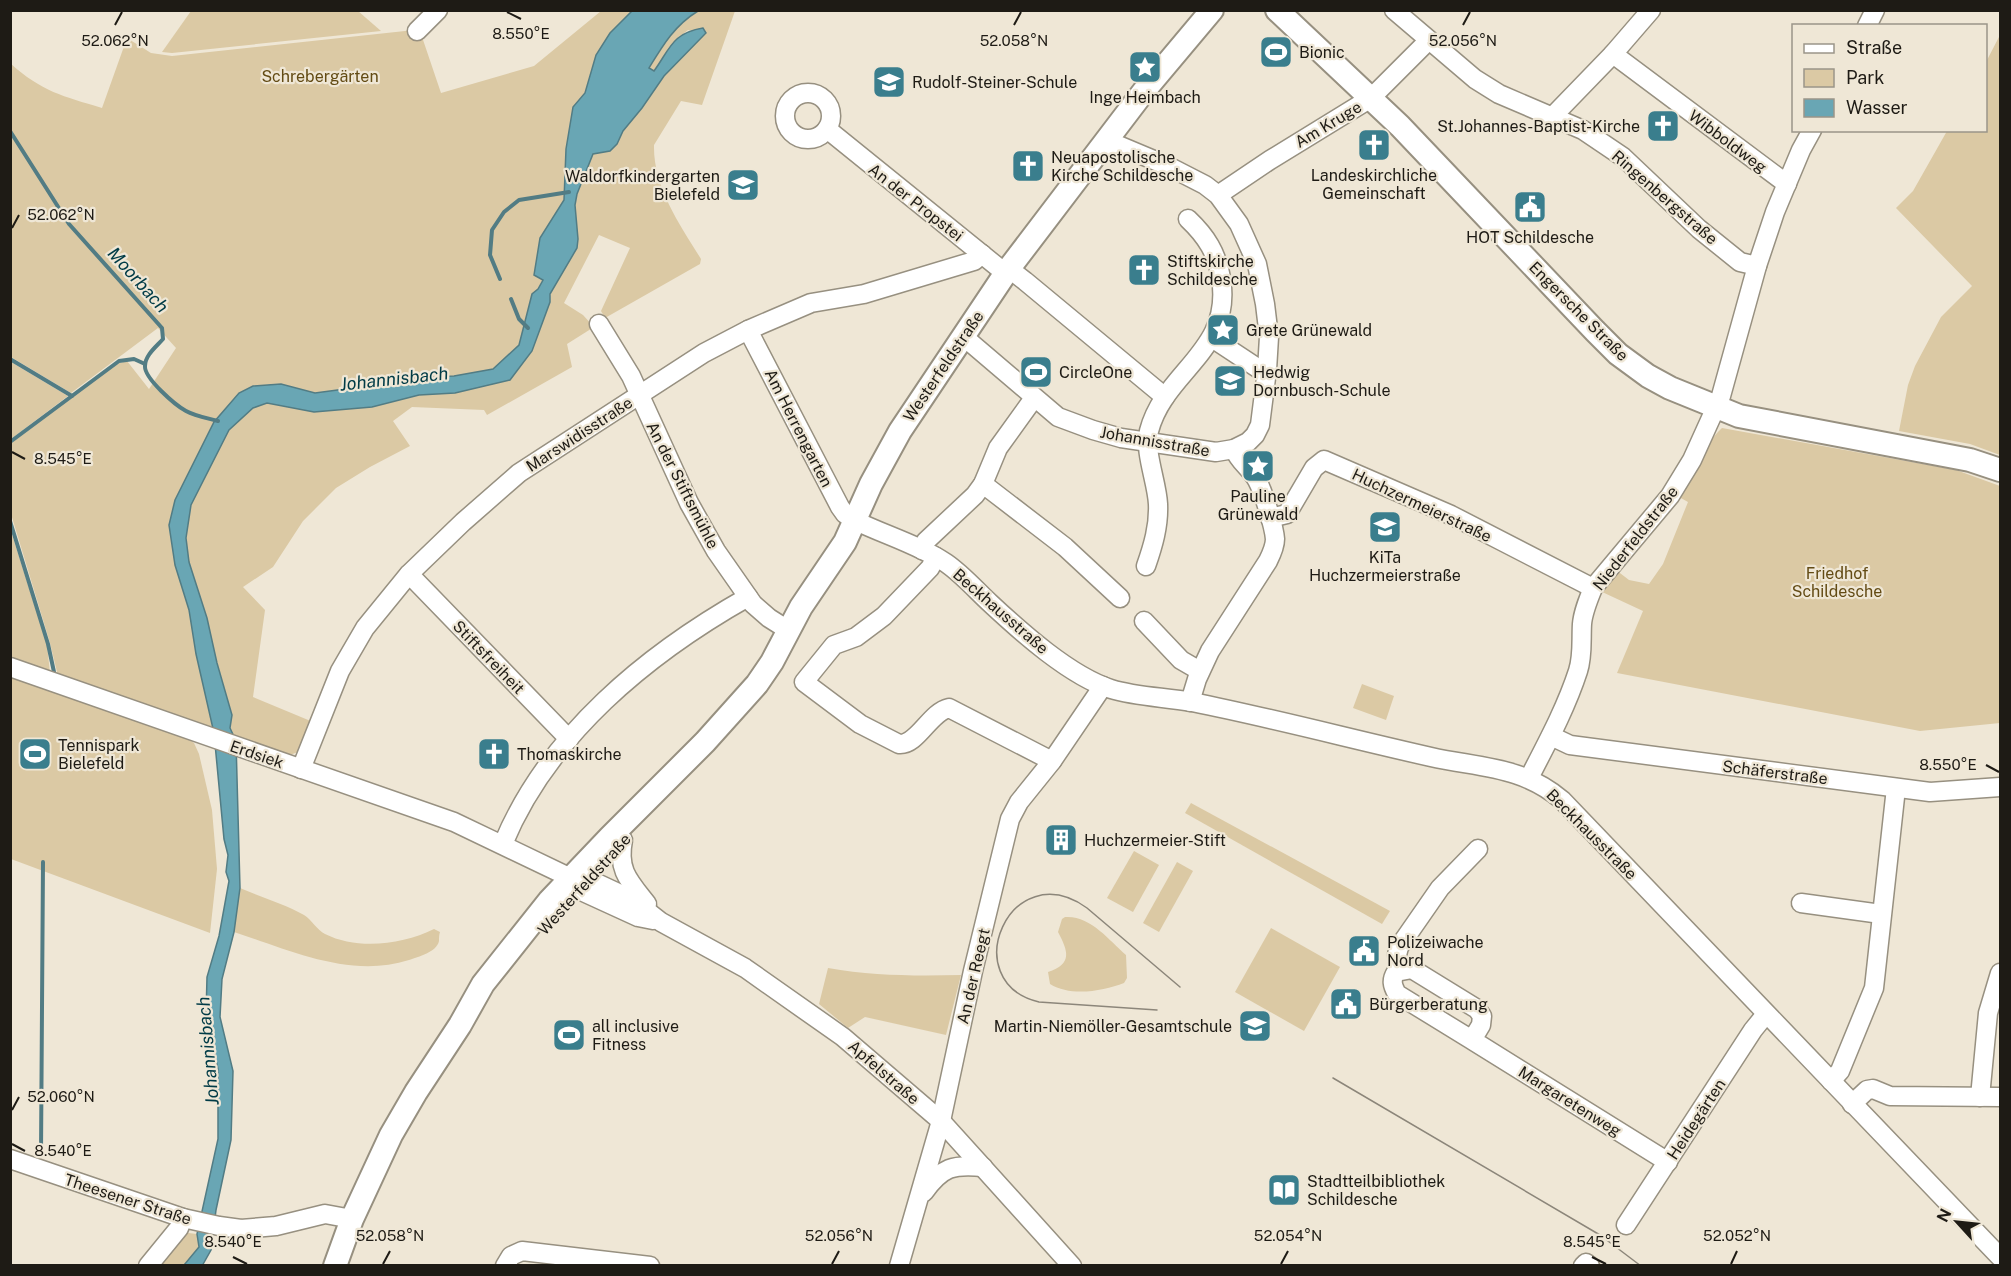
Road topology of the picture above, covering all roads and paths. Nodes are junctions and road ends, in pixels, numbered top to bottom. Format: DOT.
graph roads {
  1 [pos="438,10"];
  2 [pos="1212,10"];
  3 [pos="1277,10"];
  4 [pos="1394,10"];
  5 [pos="1651,10"];
  6 [pos="1875,10"];
  7 [pos="1869,24"];
  8 [pos="417,31"];
  9 [pos="1428,41"];
  10 [pos="1613,54"];
  11 [pos="1371,98"];
  12 [pos="1552,117"];
  13 [pos="827,129"];
  14 [pos="1811,132"];
  15 [pos="1106,141"];
  16 [pos="1786,184"];
  17 [pos="1218,195"];
  18 [pos="1188,219"];
  19 [pos="982,254"];
  20 [pos="1757,266"];
  21 [pos="1007,271"];
  22 [pos="599,324"];
  23 [pos="748,330"];
  24 [pos="964,336"];
  25 [pos="1212,338"];
  26 [pos="1268,369"];
  27 [pos="640,395"];
  28 [pos="1165,397"];
  29 [pos="1034,398"];
  30 [pos="1716,408"];
  31 [pos="1148,442"];
  32 [pos="1234,449"];
  33 [pos="2001,470"];
  34 [pos="983,484"];
  35 [pos="1270,518"];
  36 [pos="856,521"];
  37 [pos="929,554"];
  38 [pos="1146,566"];
  39 [pos="409,574"];
  40 [pos="1593,588"];
  41 [pos="748,597"];
  42 [pos="1120,598"];
  43 [pos="1144,621"];
  44 [pos="788,630"];
  45 [pos="10,667"];
  46 [pos="1200,671"];
  47 [pos="1103,686"];
  48 [pos="1190,702"];
  49 [pos="1551,736"];
  50 [pos="569,739"];
  51 [pos="705,742"];
  52 [pos="1053,761"];
  53 [pos="301,769"];
  54 [pos="1529,778"];
  55 [pos="2001,787"];
  56 [pos="1896,788"];
  57 [pos="623,840"];
  58 [pos="503,844"];
  59 [pos="1478,849"];
  60 [pos="580,882"];
  61 [pos="1801,903"];
  62 [pos="1881,914"];
  63 [pos="661,922"];
  64 [pos="1401,969"];
  65 [pos="2001,974"];
  66 [pos="1766,1014"];
  67 [pos="1472,1040"];
  68 [pos="1831,1081"];
  69 [pos="1980,1097"];
  70 [pos="2001,1097"];
  71 [pos="1852,1104"];
  72 [pos="941,1121"];
  73 [pos="10,1160"];
  74 [pos="1668,1162"];
  75 [pos="983,1167"];
  76 [pos="916,1203"];
  77 [pos="183,1218"];
  78 [pos="352,1219"];
  79 [pos="1626,1225"];
  80 [pos="2001,1257"];
  81 [pos="148,1266"];
  82 [pos="335,1266"];
  83 [pos="505,1266"];
  84 [pos="650,1266"];
  85 [pos="899,1266"];
  86 [pos="1072,1266"];
  87 [pos="1584,1266"];
  88 [pos="1590,1266"];
  1 -- 8 [label="street"];
  2 -- 15 [label="main road, Westerfeldstraße"];
  3 -- 11 [label="main road, Engersche Straße"];
  4 -- 9 [label="street, Ringenbergstraße"];
  5 -- 10 [label="street"];
  6 -- 7 [label="street"];
  9 -- 11 [label="street, Am Kruge"];
  9 -- 12 [label="street, Ringenbergstraße"];
  10 -- 12 [label="street"];
  10 -- 16 [label="street, Wibboldweg"];
  11 -- 17 [label="street, Am Kruge"];
  11 -- 30 [label="main road, Engersche Straße"];
  12 -- 20 [label="street, Ringenbergstraße"];
  13 -- 19 [label="street, An der Propstei"];
  14 -- 16 [label="street, Niederfeldstraße"];
  15 -- 17 [label="street, Johannisstraße"];
  15 -- 21 [label="main road, Westerfeldstraße"];
  16 -- 20 [label="street, Niederfeldstraße"];
  17 -- 26 [label="street, Johannisstraße"];
  18 -- 25 [label="street"];
  19 -- 21 [label="street, An der Propstei"];
  19 -- 23 [label="street, Marswidisstraße"];
  20 -- 30 [label="street, Niederfeldstraße"];
  21 -- 24 [label="main road, Westerfeldstraße"];
  21 -- 28 [label="street, An der Propstei"];
  22 -- 27 [label="street, An der Stiftsmühle"];
  23 -- 27 [label="street, Marswidisstraße"];
  23 -- 36 [label="street, Am Herrengarten"];
  24 -- 29 [label="street, Johannisstraße"];
  24 -- 36 [label="main road, Westerfeldstraße"];
  25 -- 26 [label="street"];
  25 -- 28 [label="street"];
  26 -- 32 [label="street, Johannisstraße"];
  27 -- 39 [label="street, Marswidisstraße"];
  27 -- 41 [label="street, An der Stiftsmühle"];
  28 -- 31 [label="street"];
  29 -- 31 [label="street, Johannisstraße"];
  29 -- 34 [label="street"];
  30 -- 33 [label="main road, Engersche Straße"];
  30 -- 40 [label="street, Niederfeldstraße"];
  31 -- 32 [label="street, Johannisstraße"];
  31 -- 38 [label="street"];
  32 -- 35 [label="street, Johannisstraße"];
  34 -- 37 [label="street"];
  34 -- 42 [label="street"];
  35 -- 40 [label="street, Huchzermeierstraße"];
  35 -- 46 [label="street"];
  36 -- 37 [label="street, Beckhausstraße"];
  36 -- 44 [label="main road, Westerfeldstraße"];
  37 -- 47 [label="street, Beckhausstraße"];
  37 -- 52 [label="street, Beckhausstraße"];
  39 -- 50 [label="street, Stiftsfreiheit"];
  39 -- 53 [label="street, Marswidisstraße"];
  40 -- 49 [label="street, Niederfeldstraße"];
  41 -- 44 [label="street, An der Stiftsmühle"];
  41 -- 50 [label="street"];
  43 -- 46 [label="street"];
  44 -- 51 [label="main road, Westerfeldstraße"];
  45 -- 53 [label="street, Erdsiek"];
  46 -- 48 [label="street"];
  47 -- 48 [label="street, Beckhausstraße"];
  47 -- 52 [label="street, An der Reegt"];
  48 -- 54 [label="street, Beckhausstraße"];
  49 -- 54 [label="street, Niederfeldstraße"];
  49 -- 56 [label="street, Schäferstraße"];
  50 -- 58 [label="street"];
  51 -- 57 [label="main road, Westerfeldstraße"];
  51 -- 60 [label="main road, Westerfeldstraße"];
  52 -- 72 [label="street, An der Reegt"];
  53 -- 58 [label="street, Erdsiek"];
  54 -- 66 [label="street, Beckhausstraße"];
  55 -- 56 [label="street, Schäferstraße"];
  56 -- 62 [label="street"];
  57 -- 60 [label="main road, Westerfeldstraße"];
  57 -- 63 [label="street"];
  58 -- 60 [label="street, Westerfeldstraße"];
  59 -- 64 [label="street, Margaretenweg"];
  60 -- 63 [label="street, Apfelstraße"];
  60 -- 78 [label="main road, Westerfeldstraße"];
  61 -- 62 [label="street"];
  62 -- 68 [label="street"];
  63 -- 72 [label="street, Apfelstraße"];
  64 -- 67 [label="street, Margaretenweg"];
  64 -- 67 [label="street"];
  65 -- 69 [label="street"];
  66 -- 68 [label="street, Beckhausstraße"];
  66 -- 74 [label="street, Heidegärten"];
  67 -- 74 [label="street, Margaretenweg"];
  68 -- 71 [label="street, Beckhausstraße"];
  69 -- 70 [label="street"];
  69 -- 71 [label="street"];
  71 -- 80 [label="street, Beckhausstraße"];
  72 -- 75 [label="street, Apfelstraße"];
  72 -- 76 [label="street, An der Reegt"];
  73 -- 77 [label="street, Theesener Straße"];
  74 -- 79 [label="street, Heidegärten"];
  75 -- 76 [label="street, An der Reegt"];
  75 -- 86 [label="street, Apfelstraße"];
  76 -- 85 [label="street, An der Reegt"];
  77 -- 78 [label="street, Theesener Straße"];
  77 -- 81 [label="street"];
  78 -- 82 [label="main road, Westerfeldstraße"];
  83 -- 84 [label="street"];
  87 -- 88 [label="street"];
}
